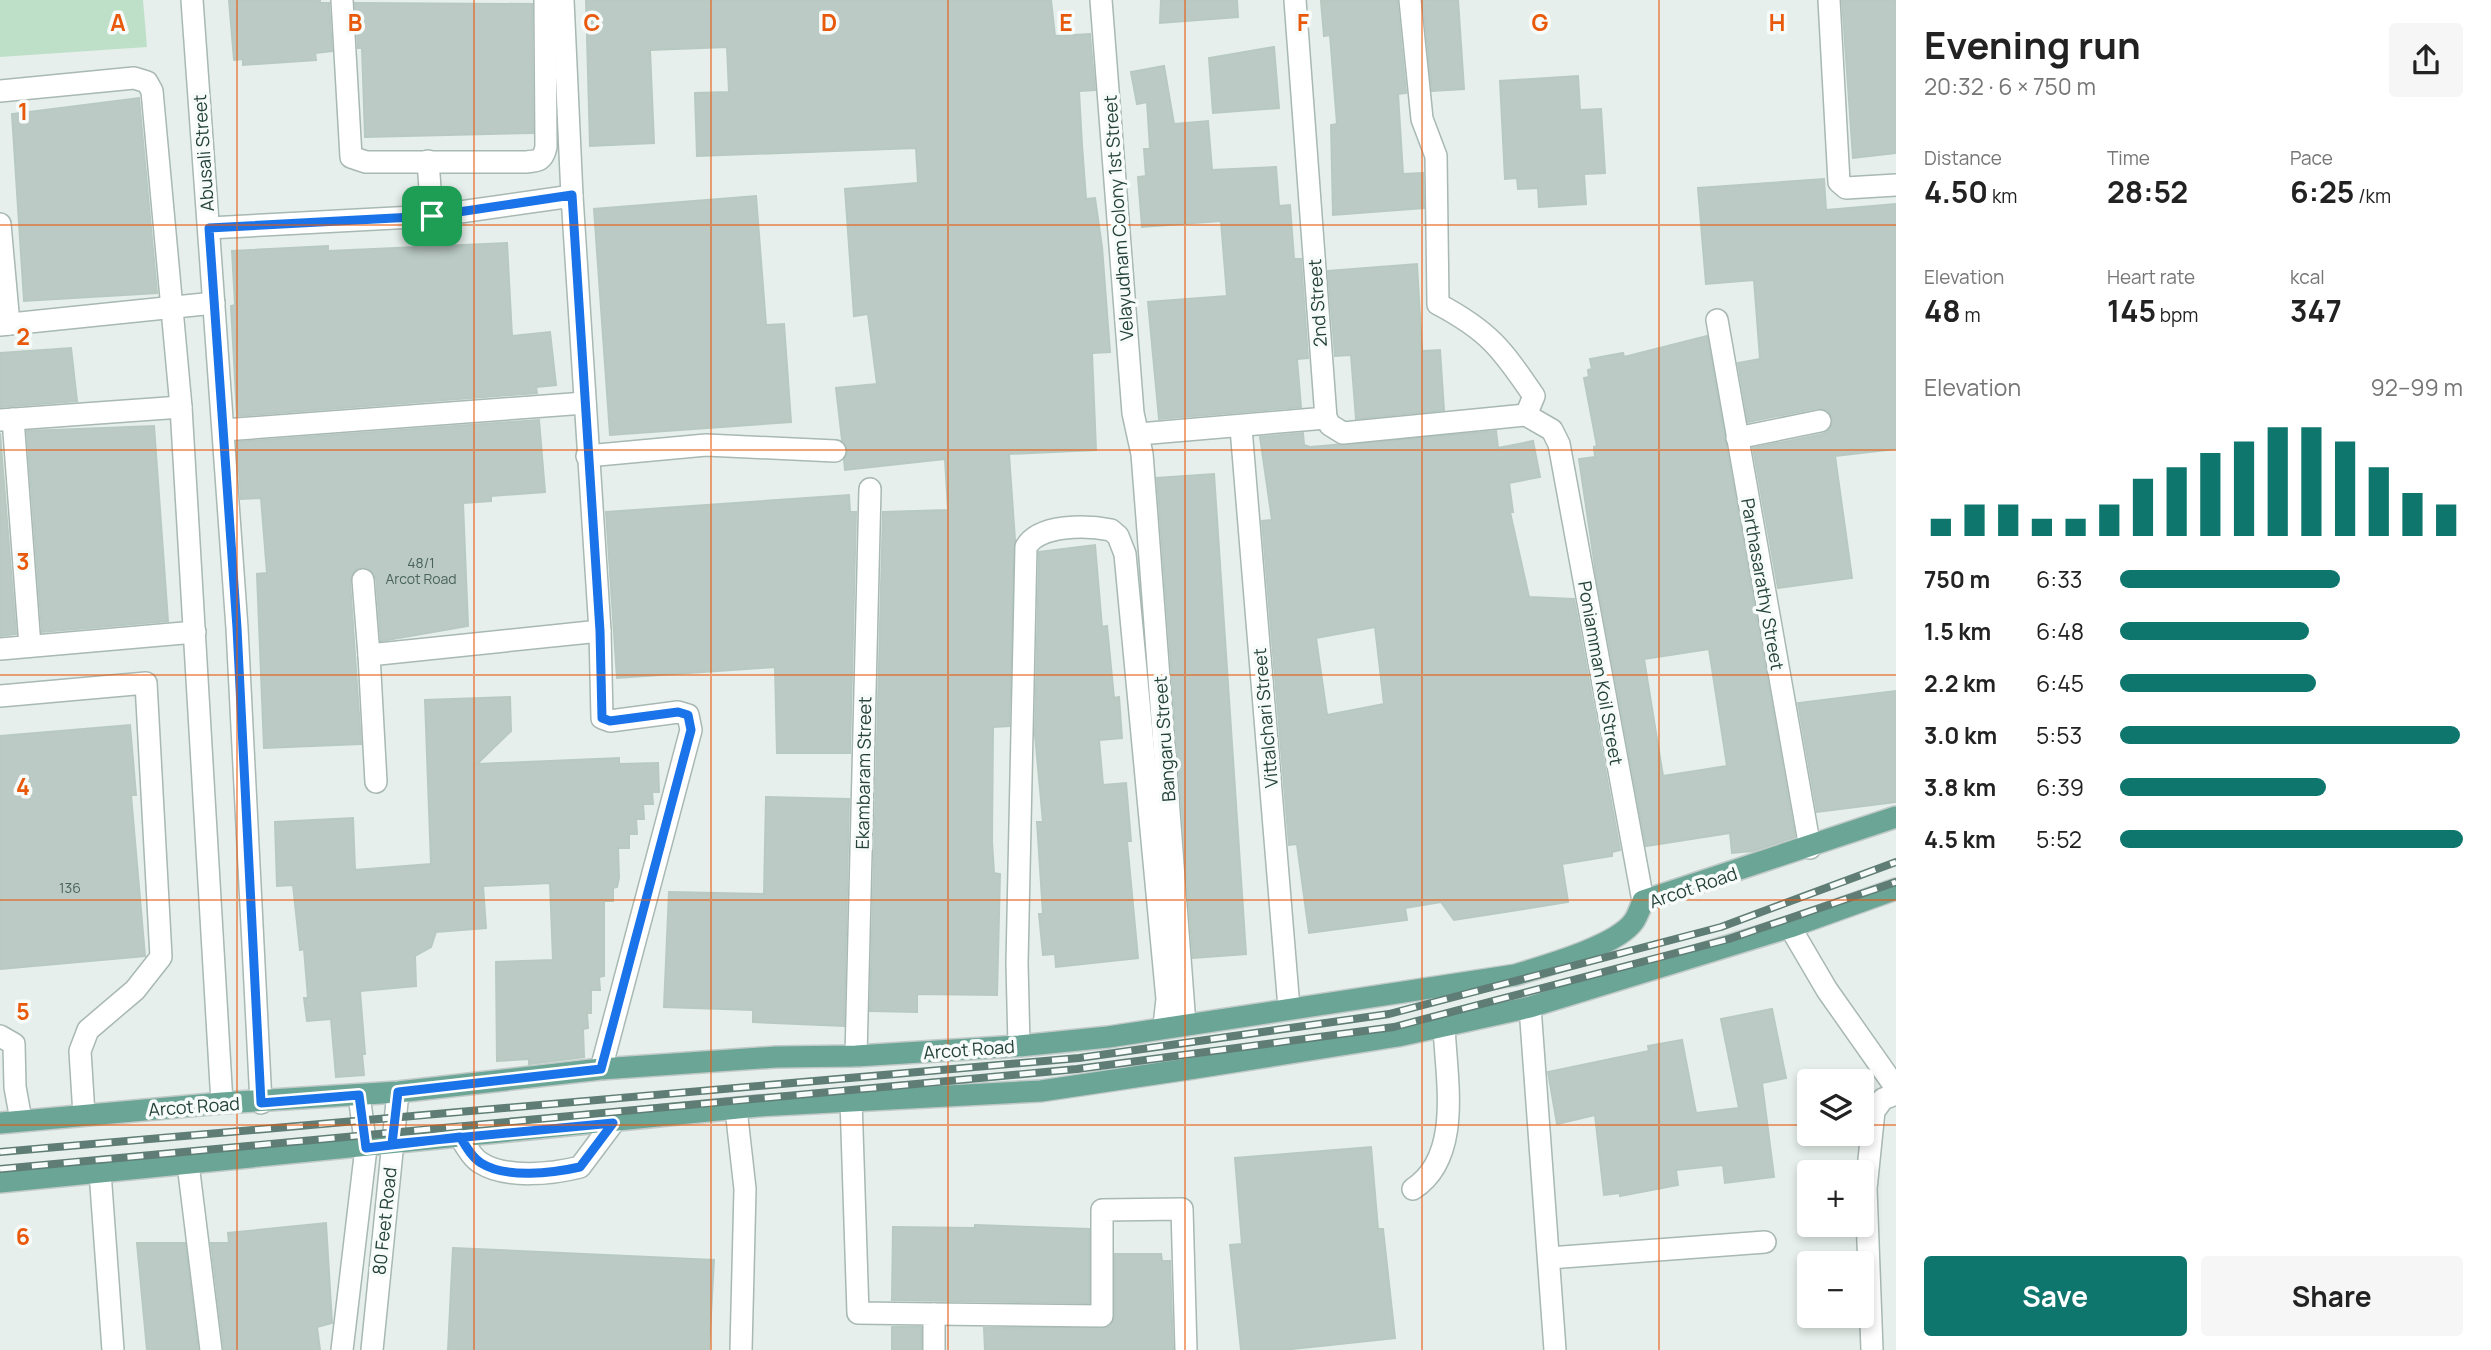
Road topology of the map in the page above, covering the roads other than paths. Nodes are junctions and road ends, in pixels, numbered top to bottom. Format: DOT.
graph roads {
  1 [pos="192,0"];
  2 [pos="342,0"];
  3 [pos="545,0"];
  4 [pos="564,0"];
  5 [pos="1101,0"];
  6 [pos="1295,0"];
  7 [pos="1410,0"];
  8 [pos="1829,0"];
  9 [pos="0,91"];
  10 [pos="428,161"];
  11 [pos="1896,185"];
  12 [pos="572,195"];
  13 [pos="432,216"];
  14 [pos="0,223"];
  15 [pos="209,228"];
  16 [pos="214,303"];
  17 [pos="172,308"];
  18 [pos="1717,320"];
  19 [pos="4,324"];
  20 [pos="585,403"];
  21 [pos="181,407"];
  22 [pos="1526,415"];
  23 [pos="1326,418"];
  24 [pos="7,420"];
  25 [pos="1820,421"];
  26 [pos="1241,428"];
  27 [pos="224,430"];
  28 [pos="1737,438"];
  29 [pos="1140,444"];
  30 [pos="835,451"];
  31 [pos="587,456"];
  32 [pos="870,489"];
  33 [pos="363,580"];
  34 [pos="600,631"];
  35 [pos="195,632"];
  36 [pos="30,646"];
  37 [pos="0,649"];
  38 [pos="369,655"];
  39 [pos="0,696"];
  40 [pos="376,782"];
  41 [pos="1896,817"];
  42 [pos="1810,848"];
  43 [pos="1896,890"];
  44 [pos="1643,901"];
  45 [pos="1790,927"];
  46 [pos="1530,1007"];
  47 [pos="1289,1008"];
  48 [pos="1175,1026"];
  49 [pos="1444,1026"];
  50 [pos="0,1036"];
  51 [pos="1019,1046"];
  52 [pos="856,1056"];
  53 [pos="601,1069"];
  54 [pos="1896,1088"];
  55 [pos="398,1092"];
  56 [pos="1896,1094"];
  57 [pos="359,1095"];
  58 [pos="850,1100"];
  59 [pos="222,1103"];
  60 [pos="261,1103"];
  61 [pos="736,1109"];
  62 [pos="84,1115"];
  63 [pos="11,1121"];
  64 [pos="613,1123"];
  65 [pos="460,1137"];
  66 [pos="392,1144"];
  67 [pos="366,1148"];
  68 [pos="188,1164"];
  69 [pos="100,1172"];
  70 [pos="0,1182"];
  71 [pos="1413,1189"];
  72 [pos="1765,1242"];
  73 [pos="1549,1258"];
  74 [pos="934,1314"];
  75 [pos="113,1350"];
  76 [pos="211,1350"];
  77 [pos="342,1350"];
  78 [pos="372,1350"];
  79 [pos="741,1350"];
  80 [pos="934,1350"];
  81 [pos="1185,1350"];
  82 [pos="1555,1350"];
  83 [pos="1872,1350"];
  1 -- 15 [label="street, Abusali Street"];
  2 -- 10 [label="street"];
  3 -- 10 [label="street"];
  4 -- 12 [label="street"];
  5 -- 29 [label="street, Velayudham Colony 1st Street"];
  6 -- 23 [label="street, 2nd Street"];
  7 -- 22 [label="street"];
  8 -- 11 [label="street"];
  9 -- 17 [label="street"];
  10 -- 13 [label="street"];
  12 -- 13 [label="street"];
  12 -- 20 [label="street"];
  13 -- 15 [label="street"];
  14 -- 19 [label="street"];
  15 -- 16 [label="street, Abusali Street"];
  16 -- 17 [label="street"];
  16 -- 27 [label="street, Abusali Street"];
  17 -- 19 [label="street"];
  17 -- 21 [label="street"];
  18 -- 28 [label="street, Parthasarathy Street"];
  20 -- 27 [label="street"];
  20 -- 31 [label="street"];
  21 -- 24 [label="street"];
  21 -- 35 [label="street"];
  22 -- 23 [label="street"];
  22 -- 44 [label="street, Poniamman Koil Street"];
  23 -- 26 [label="street"];
  24 -- 36 [label="street"];
  25 -- 28 [label="street"];
  26 -- 29 [label="street"];
  26 -- 47 [label="street, Vittalchari Street"];
  27 -- 60 [label="street, Abusali Street"];
  28 -- 42 [label="street, Parthasarathy Street"];
  29 -- 48 [label="street, Bangaru Street"];
  30 -- 31 [label="street"];
  31 -- 34 [label="street"];
  32 -- 52 [label="street, Ekambaram Street"];
  33 -- 38 [label="street"];
  34 -- 38 [label="street"];
  34 -- 53 [label="street"];
  35 -- 36 [label="street"];
  35 -- 59 [label="street"];
  36 -- 37 [label="street"];
  38 -- 40 [label="street"];
  39 -- 62 [label="street"];
  41 -- 42 [label="main road, Arcot Road"];
  42 -- 44 [label="main road, Arcot Road"];
  43 -- 45 [label="main road"];
  44 -- 47 [label="main road, Arcot Road"];
  45 -- 46 [label="main road"];
  45 -- 54 [label="street"];
  46 -- 49 [label="main road"];
  46 -- 73 [label="street"];
  47 -- 48 [label="main road, Arcot Road"];
  48 -- 51 [label="main road, Arcot Road"];
  48 -- 51 [label="street"];
  49 -- 58 [label="main road"];
  49 -- 71 [label="street"];
  50 -- 63 [label="street"];
  51 -- 52 [label="main road, Arcot Road"];
  52 -- 53 [label="main road, Arcot Road"];
  53 -- 55 [label="main road, Arcot Road"];
  55 -- 57 [label="main road, Arcot Road"];
  55 -- 66 [label="street, 80 Feet Road"];
  56 -- 83 [label="street"];
  57 -- 60 [label="main road, Arcot Road"];
  57 -- 67 [label="street, 80 Feet Road"];
  58 -- 61 [label="main road"];
  58 -- 74 [label="street"];
  59 -- 60 [label="main road, Arcot Road"];
  59 -- 62 [label="main road, Arcot Road"];
  61 -- 64 [label="main road"];
  61 -- 79 [label="street"];
  62 -- 63 [label="main road, Arcot Road"];
  64 -- 65 [label="main road"];
  64 -- 65 [label="street"];
  65 -- 66 [label="main road"];
  66 -- 67 [label="main road"];
  66 -- 78 [label="street, 80 Feet Road"];
  67 -- 68 [label="main road"];
  67 -- 77 [label="street, 80 Feet Road"];
  68 -- 69 [label="main road"];
  68 -- 76 [label="street"];
  69 -- 70 [label="main road"];
  69 -- 75 [label="street"];
  72 -- 73 [label="street"];
  73 -- 82 [label="street"];
  74 -- 80 [label="street"];
  74 -- 81 [label="street"];
}
